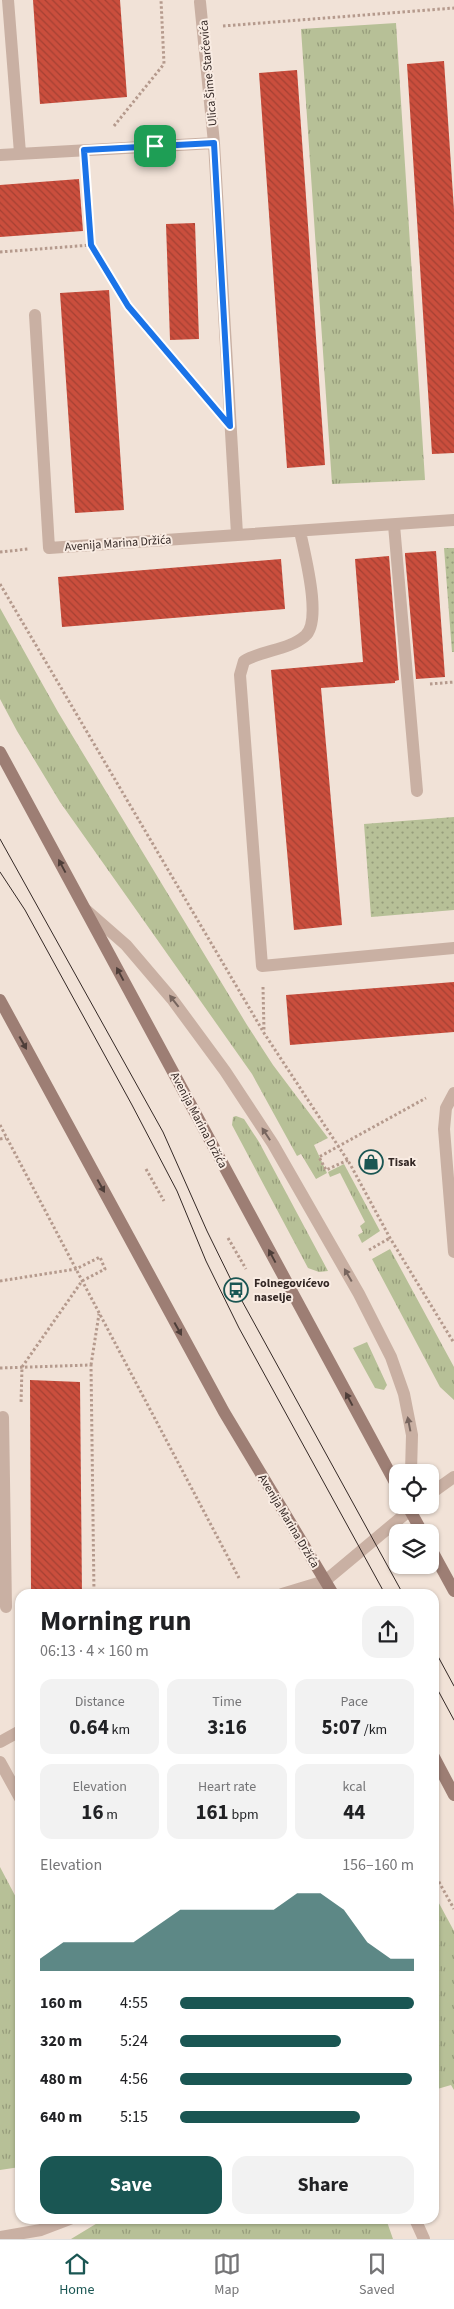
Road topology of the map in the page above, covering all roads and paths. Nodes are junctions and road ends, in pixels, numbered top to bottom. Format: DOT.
graph roads {
  1 [pos="8,0"];
  2 [pos="161,0"];
  3 [pos="200,2"];
  4 [pos="454,8"];
  5 [pos="226,26"];
  6 [pos="214,143"];
  7 [pos="90,149"];
  8 [pos="20,153"];
  9 [pos="0,155"];
  10 [pos="91,245"];
  11 [pos="0,252"];
  12 [pos="35,315"];
  13 [pos="230,426"];
  14 [pos="454,520"];
  15 [pos="394,525"];
  16 [pos="300,530"];
  17 [pos="236,534"];
  18 [pos="0,584"];
  19 [pos="0,752"];
  20 [pos="417,791"];
  21 [pos="85,909"];
  22 [pos="454,948"];
  23 [pos="262,966"];
  24 [pos="0,1000"];
  25 [pos="264,1033"];
  26 [pos="454,1093"];
  27 [pos="433,1094"];
  28 [pos="0,1125"];
  29 [pos="6,1138"];
  30 [pos="0,1139"];
  31 [pos="340,1146"];
  32 [pos="348,1160"];
  33 [pos="146,1169"];
  34 [pos="164,1201"];
  35 [pos="228,1238"];
  36 [pos="390,1238"];
  37 [pos="369,1250"];
  38 [pos="454,1252"];
  39 [pos="76,1269"];
  40 [pos="246,1269"];
  41 [pos="0,1281"];
  42 [pos="82,1281"];
  43 [pos="99,1313"];
  44 [pos="454,1343"];
  45 [pos="91,1365"];
  46 [pos="22,1367"];
  47 [pos="0,1368"];
  48 [pos="20,1412"];
  49 [pos="3,1418"];
  50 [pos="2,1443"];
  51 [pos="411,1464"];
  52 [pos="389,1471"];
  53 [pos="454,1477"];
  54 [pos="439,1488"];
  55 [pos="402,1514"];
  56 [pos="439,1564"];
  57 [pos="239,1578"];
  58 [pos="325,1581"];
  59 [pos="94,1589"];
  60 [pos="299,1589"];
  61 [pos="321,1589"];
  62 [pos="330,1589"];
  63 [pos="454,1591"];
  64 [pos="6,1607"];
  65 [pos="15,1734"];
  66 [pos="0,1742"];
  67 [pos="0,1762"];
  68 [pos="439,1766"];
  69 [pos="15,1785"];
  70 [pos="454,1795"];
  71 [pos="439,1882"];
  72 [pos="454,1909"];
  73 [pos="57,2224"];
  74 [pos="417,2224"];
  75 [pos="0,2237"];
  76 [pos="424,2239"];
  1 -- 8 [label="street"];
  2 -- 7 [label="path"];
  3 -- 6 [label="street, Ulica Šime Starčevića"];
  4 -- 5 [label="path"];
  6 -- 7 [label="street"];
  6 -- 13 [label="street, Ulica Šime Starčevića"];
  7 -- 8 [label="street"];
  7 -- 10 [label="path"];
  8 -- 9 [label="street"];
  10 -- 11 [label="path"];
  10 -- 13 [label="path"];
  12 -- 17 [label="street, Avenija Marina Držića"];
  13 -- 17 [label="street, Ulica Šime Starčevića"];
  14 -- 15 [label="street, Avenija Marina Držića"];
  15 -- 16 [label="street, Avenija Marina Držića"];
  15 -- 20 [label="street"];
  16 -- 17 [label="street, Avenija Marina Držića"];
  16 -- 23 [label="street"];
  18 -- 25 [label="path"];
  21 -- 19 [label="main road, Avenija Marina Držića, one-way"];
  51 -- 21 [label="street, one-way"];
  52 -- 21 [label="main road, Avenija Marina Držića, one-way"];
  22 -- 23 [label="street"];
  23 -- 25 [label="path"];
  24 -- 58 [label="main road, Avenija Marina Držića, one-way"];
  25 -- 31 [label="path"];
  26 -- 38 [label="street"];
  27 -- 31 [label="path"];
  28 -- 29 [label="path"];
  29 -- 30 [label="path"];
  29 -- 39 [label="path"];
  31 -- 32 [label="path"];
  31 -- 32 [label="path"];
  32 -- 36 [label="path"];
  33 -- 34 [label="path"];
  35 -- 40 [label="path"];
  36 -- 37 [label="path"];
  36 -- 44 [label="path"];
  39 -- 41 [label="path"];
  39 -- 42 [label="path"];
  39 -- 42 [label="path"];
  42 -- 43 [label="path"];
  42 -- 46 [label="path"];
  43 -- 45 [label="path"];
  43 -- 57 [label="path"];
  45 -- 46 [label="path"];
  45 -- 59 [label="path"];
  46 -- 47 [label="path"];
  46 -- 48 [label="path"];
  49 -- 50 [label="street"];
  50 -- 64 [label="street"];
  53 -- 54 [label="street"];
  55 -- 58 [label="street"];
  56 -- 63 [label="main road"];
  58 -- 60 [label="street"];
  58 -- 61 [label="street"];
  58 -- 62 [label="main road, Avenija Marina Držića"];
  65 -- 66 [label="street"];
  67 -- 69 [label="street"];
  68 -- 70 [label="main road"];
  71 -- 72 [label="path"];
  73 -- 75 [label="street"];
  74 -- 76 [label="street"];
}
